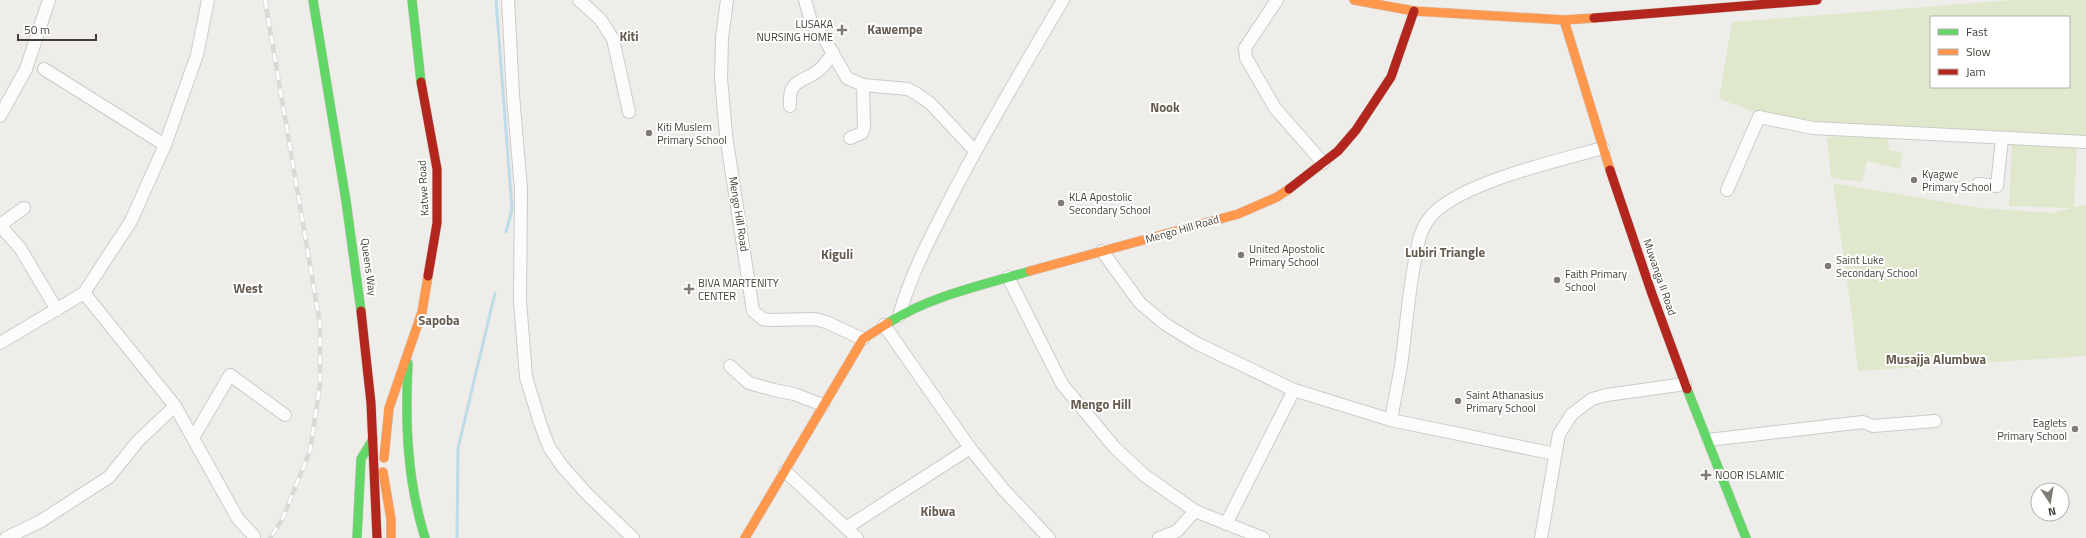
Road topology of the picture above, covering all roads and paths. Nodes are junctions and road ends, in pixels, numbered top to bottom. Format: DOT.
graph roads {
  1 [pos="48,0"];
  2 [pos="208,0"];
  3 [pos="313,0"];
  4 [pos="508,0"];
  5 [pos="579,0"];
  6 [pos="727,0"];
  7 [pos="805,0"];
  8 [pos="1063,0"];
  9 [pos="1277,0"];
  10 [pos="1354,0"];
  11 [pos="1817,0"];
  12 [pos="412,1"];
  13 [pos="1414,11"];
  14 [pos="1564,20"];
  15 [pos="833,53"];
  16 [pos="44,68"];
  17 [pos="863,85"];
  18 [pos="790,106"];
  19 [pos="629,112"];
  20 [pos="0,116"];
  21 [pos="850,138"];
  22 [pos="2002,138"];
  23 [pos="2086,142"];
  24 [pos="165,145"];
  25 [pos="1603,148"];
  26 [pos="975,151"];
  27 [pos="1323,163"];
  28 [pos="1978,184"];
  29 [pos="1727,190"];
  30 [pos="24,208"];
  31 [pos="1102,251"];
  32 [pos="1008,277"];
  33 [pos="84,294"];
  34 [pos="57,310"];
  35 [pos="899,316"];
  36 [pos="884,326"];
  37 [pos="863,339"];
  38 [pos="0,344"];
  39 [pos="410,347"];
  40 [pos="730,366"];
  41 [pos="1685,384"];
  42 [pos="1294,390"];
  43 [pos="823,405"];
  44 [pos="175,406"];
  45 [pos="285,415"];
  46 [pos="1391,420"];
  47 [pos="1936,421"];
  48 [pos="193,438"];
  49 [pos="372,439"];
  50 [pos="1708,440"];
  51 [pos="970,448"];
  52 [pos="1555,454"];
  53 [pos="785,471"];
  54 [pos="383,472"];
  55 [pos="1194,512"];
  56 [pos="1226,524"];
  57 [pos="846,528"];
  58 [pos="377,534"];
  59 [pos="254,536"];
  60 [pos="6,538"];
  61 [pos="358,538"];
  62 [pos="391,538"];
  63 [pos="425,538"];
  64 [pos="633,538"];
  65 [pos="745,538"];
  66 [pos="857,538"];
  67 [pos="1049,538"];
  68 [pos="1159,538"];
  69 [pos="1263,538"];
  70 [pos="1541,538"];
  71 [pos="1746,538"];
  1 -- 20 [label="street"];
  2 -- 24 [label="street"];
  3 -- 49 [label="main road, Queens Way"];
  4 -- 64 [label="street"];
  5 -- 19 [label="street"];
  6 -- 37 [label="street, Mengo Hill Road"];
  7 -- 15 [label="street"];
  8 -- 26 [label="street"];
  9 -- 27 [label="street"];
  10 -- 13 [label="main road"];
  11 -- 14 [label="main road"];
  12 -- 39 [label="main road, Katwe Road"];
  13 -- 14 [label="main road"];
  13 -- 27 [label="main road, Mengo Hill Road"];
  14 -- 25 [label="main road, Muwanga II Road"];
  15 -- 17 [label="street"];
  15 -- 18 [label="street"];
  16 -- 24 [label="street"];
  17 -- 21 [label="street"];
  17 -- 26 [label="street"];
  22 -- 23 [label="street"];
  22 -- 28 [label="street"];
  22 -- 29 [label="street"];
  24 -- 33 [label="street"];
  25 -- 41 [label="main road, Muwanga II Road"];
  25 -- 46 [label="street"];
  26 -- 35 [label="street"];
  27 -- 31 [label="main road, Mengo Hill Road"];
  30 -- 34 [label="street"];
  31 -- 32 [label="main road, Mengo Hill Road"];
  31 -- 42 [label="street"];
  32 -- 35 [label="main road, Mengo Hill Road"];
  32 -- 55 [label="street"];
  33 -- 34 [label="street"];
  33 -- 44 [label="street"];
  34 -- 38 [label="street"];
  35 -- 36 [label="main road, Mengo Hill Road"];
  36 -- 37 [label="main road, Mengo Hill Road"];
  36 -- 51 [label="street"];
  37 -- 43 [label="main road, Mengo Hill Road"];
  39 -- 54 [label="main road"];
  39 -- 63 [label="main road"];
  40 -- 43 [label="street"];
  41 -- 50 [label="main road, Muwanga II Road"];
  41 -- 52 [label="street"];
  42 -- 46 [label="street"];
  42 -- 56 [label="street"];
  43 -- 53 [label="main road, Mengo Hill Road"];
  44 -- 48 [label="street"];
  44 -- 60 [label="street"];
  45 -- 48 [label="street"];
  46 -- 52 [label="street"];
  47 -- 50 [label="street"];
  48 -- 59 [label="street"];
  49 -- 58 [label="main road, Queens Way"];
  49 -- 61 [label="main road"];
  50 -- 71 [label="main road, Muwanga II Road"];
  51 -- 57 [label="street"];
  51 -- 67 [label="street"];
  52 -- 70 [label="street"];
  53 -- 57 [label="street"];
  53 -- 65 [label="main road, Mengo Hill Road"];
  54 -- 58 [label="main road"];
  54 -- 62 [label="main road"];
  55 -- 56 [label="street"];
  55 -- 68 [label="street"];
  56 -- 69 [label="street"];
  57 -- 66 [label="street"];
}
